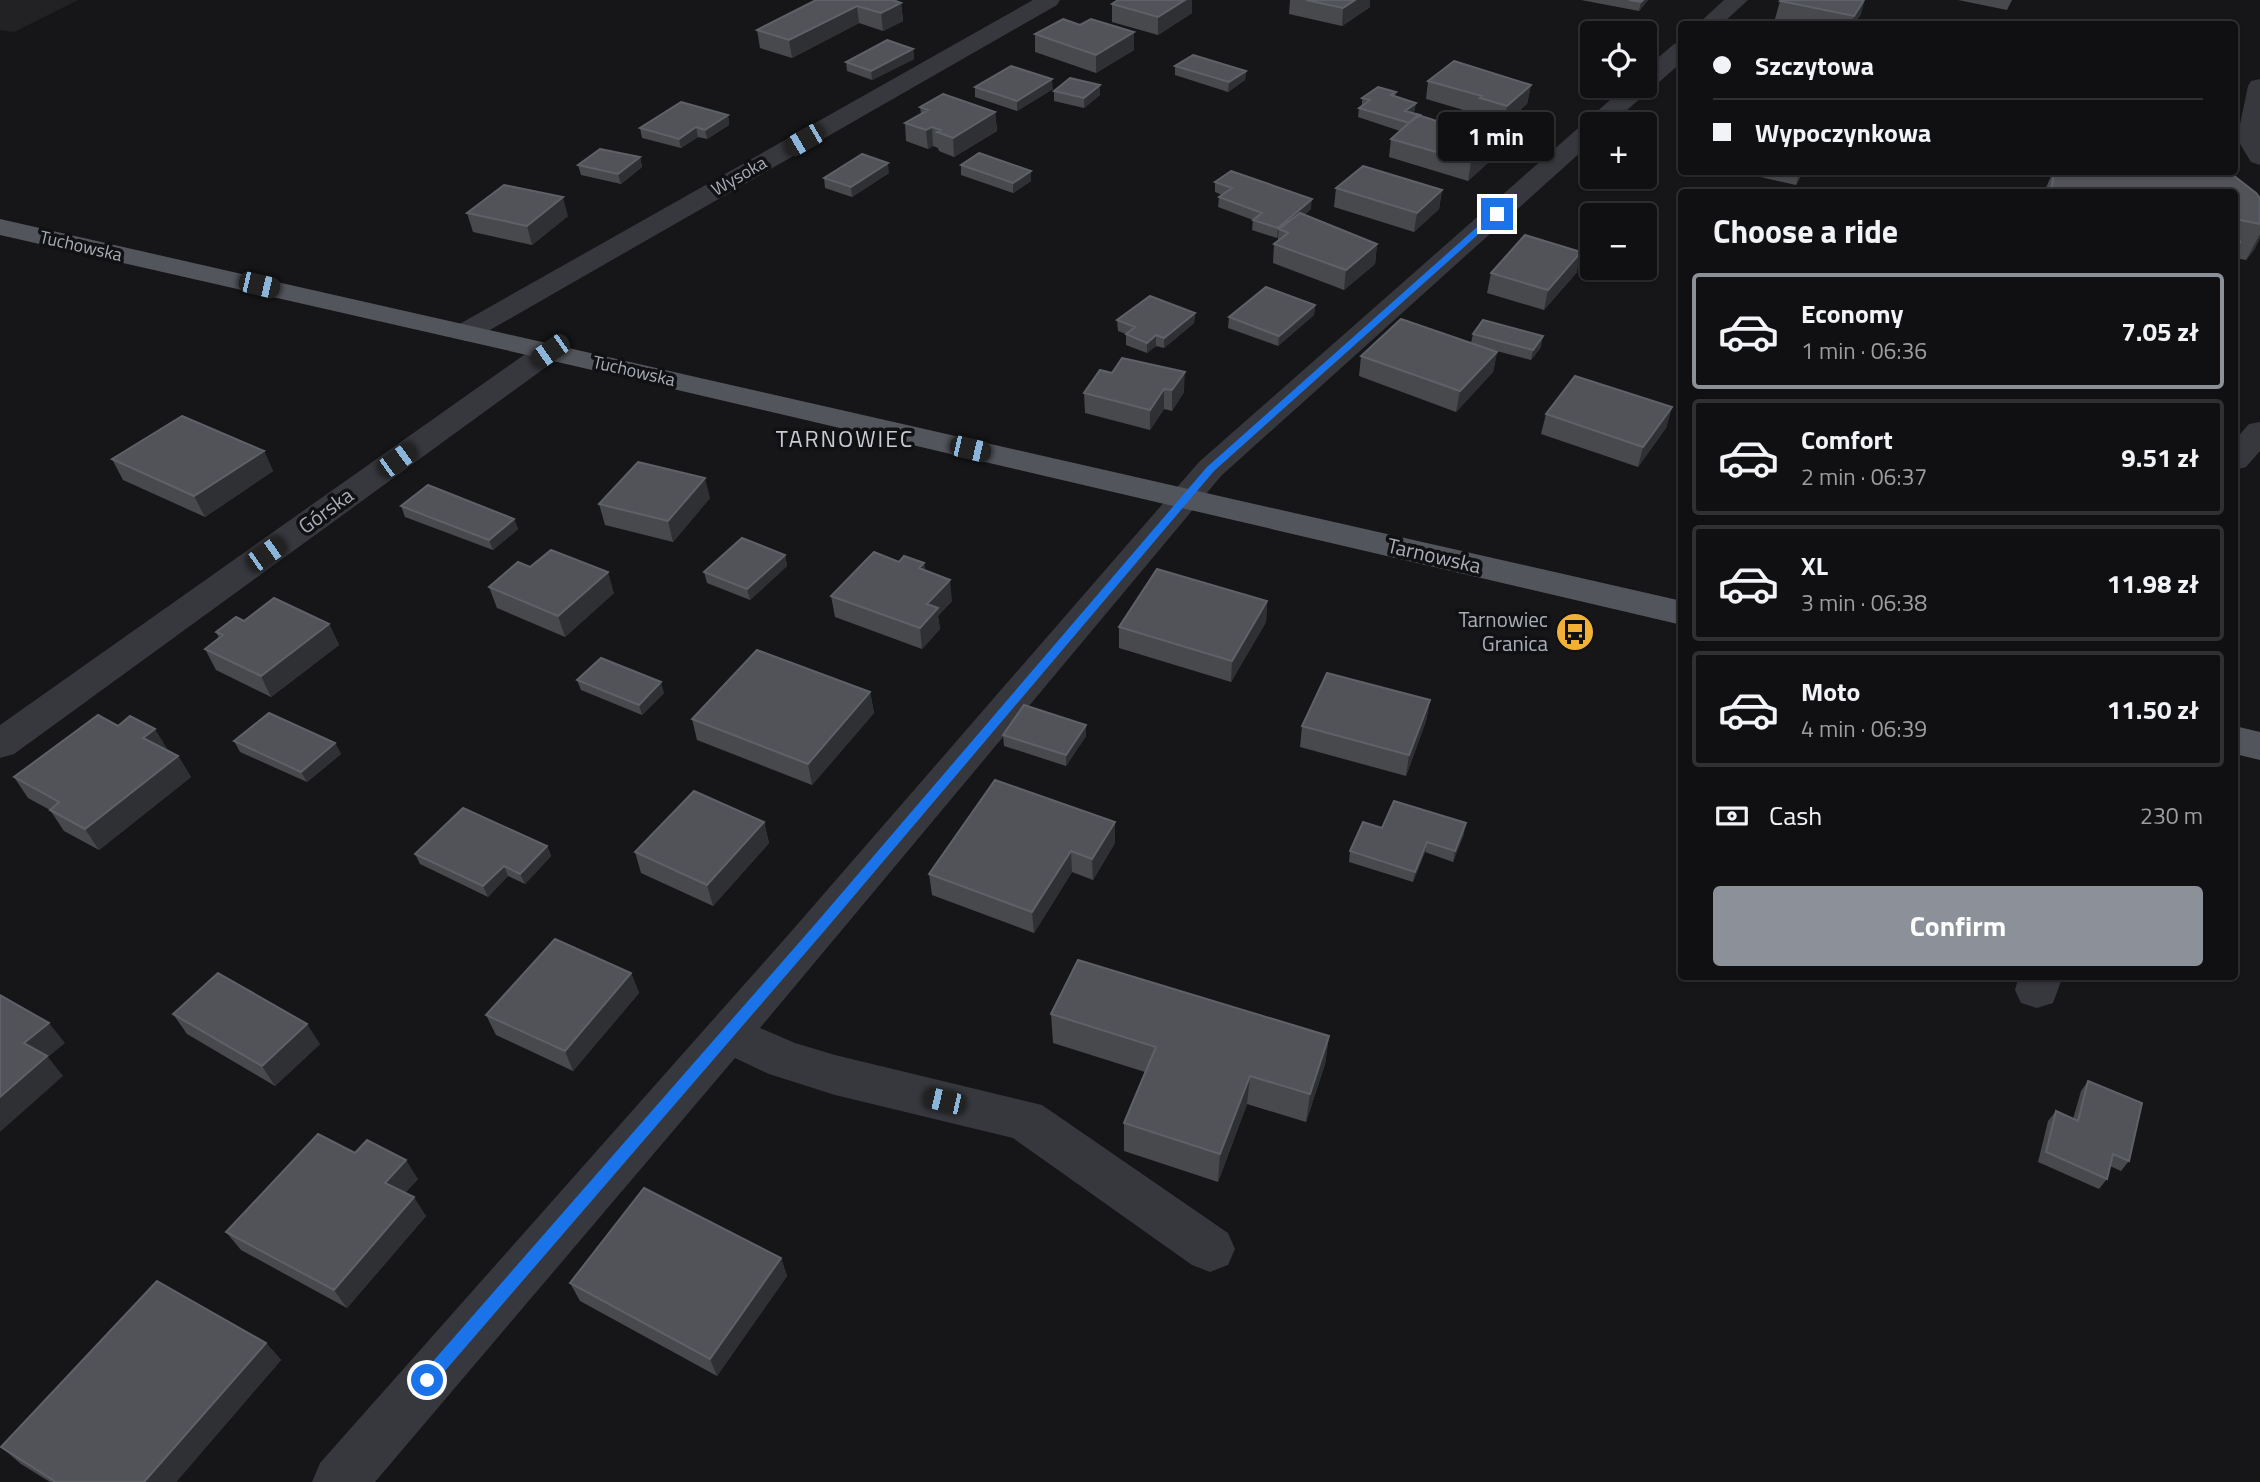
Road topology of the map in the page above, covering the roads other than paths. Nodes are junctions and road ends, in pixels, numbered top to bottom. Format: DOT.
graph roads {
  1 [pos="1049,0"];
  2 [pos="1737,0"];
  3 [pos="1712,21"];
  4 [pos="1678,53"];
  5 [pos="1657,71"];
  6 [pos="2260,86"];
  7 [pos="1626,98"];
  8 [pos="1611,112"];
  9 [pos="1580,139"];
  10 [pos="2260,158"];
  11 [pos="0,227"];
  12 [pos="466,332"];
  13 [pos="550,351"];
  14 [pos="2260,431"];
  15 [pos="2238,457"];
  16 [pos="1186,498"];
  17 [pos="1678,612"];
  18 [pos="2238,741"];
  19 [pos="0,744"];
  20 [pos="2260,746"];
  21 [pos="727,1034"];
  22 [pos="1210,1249"];
  23 [pos="338,1482"];
  1 -- 12 [label="street, Wysoka"];
  2 -- 3 [label="street"];
  4 -- 5 [label="street"];
  6 -- 10 [label="street"];
  7 -- 8 [label="street"];
  9 -- 16 [label="street"];
  11 -- 12 [label="main road, Tuchowska"];
  12 -- 13 [label="main road, Tuchowska"];
  13 -- 16 [label="main road, Tuchowska"];
  13 -- 19 [label="street, Górska"];
  14 -- 15 [label="street"];
  16 -- 17 [label="main road, Tarnowska"];
  16 -- 21 [label="street"];
  18 -- 20 [label="main road"];
  21 -- 22 [label="street"];
  21 -- 23 [label="street"];
}
